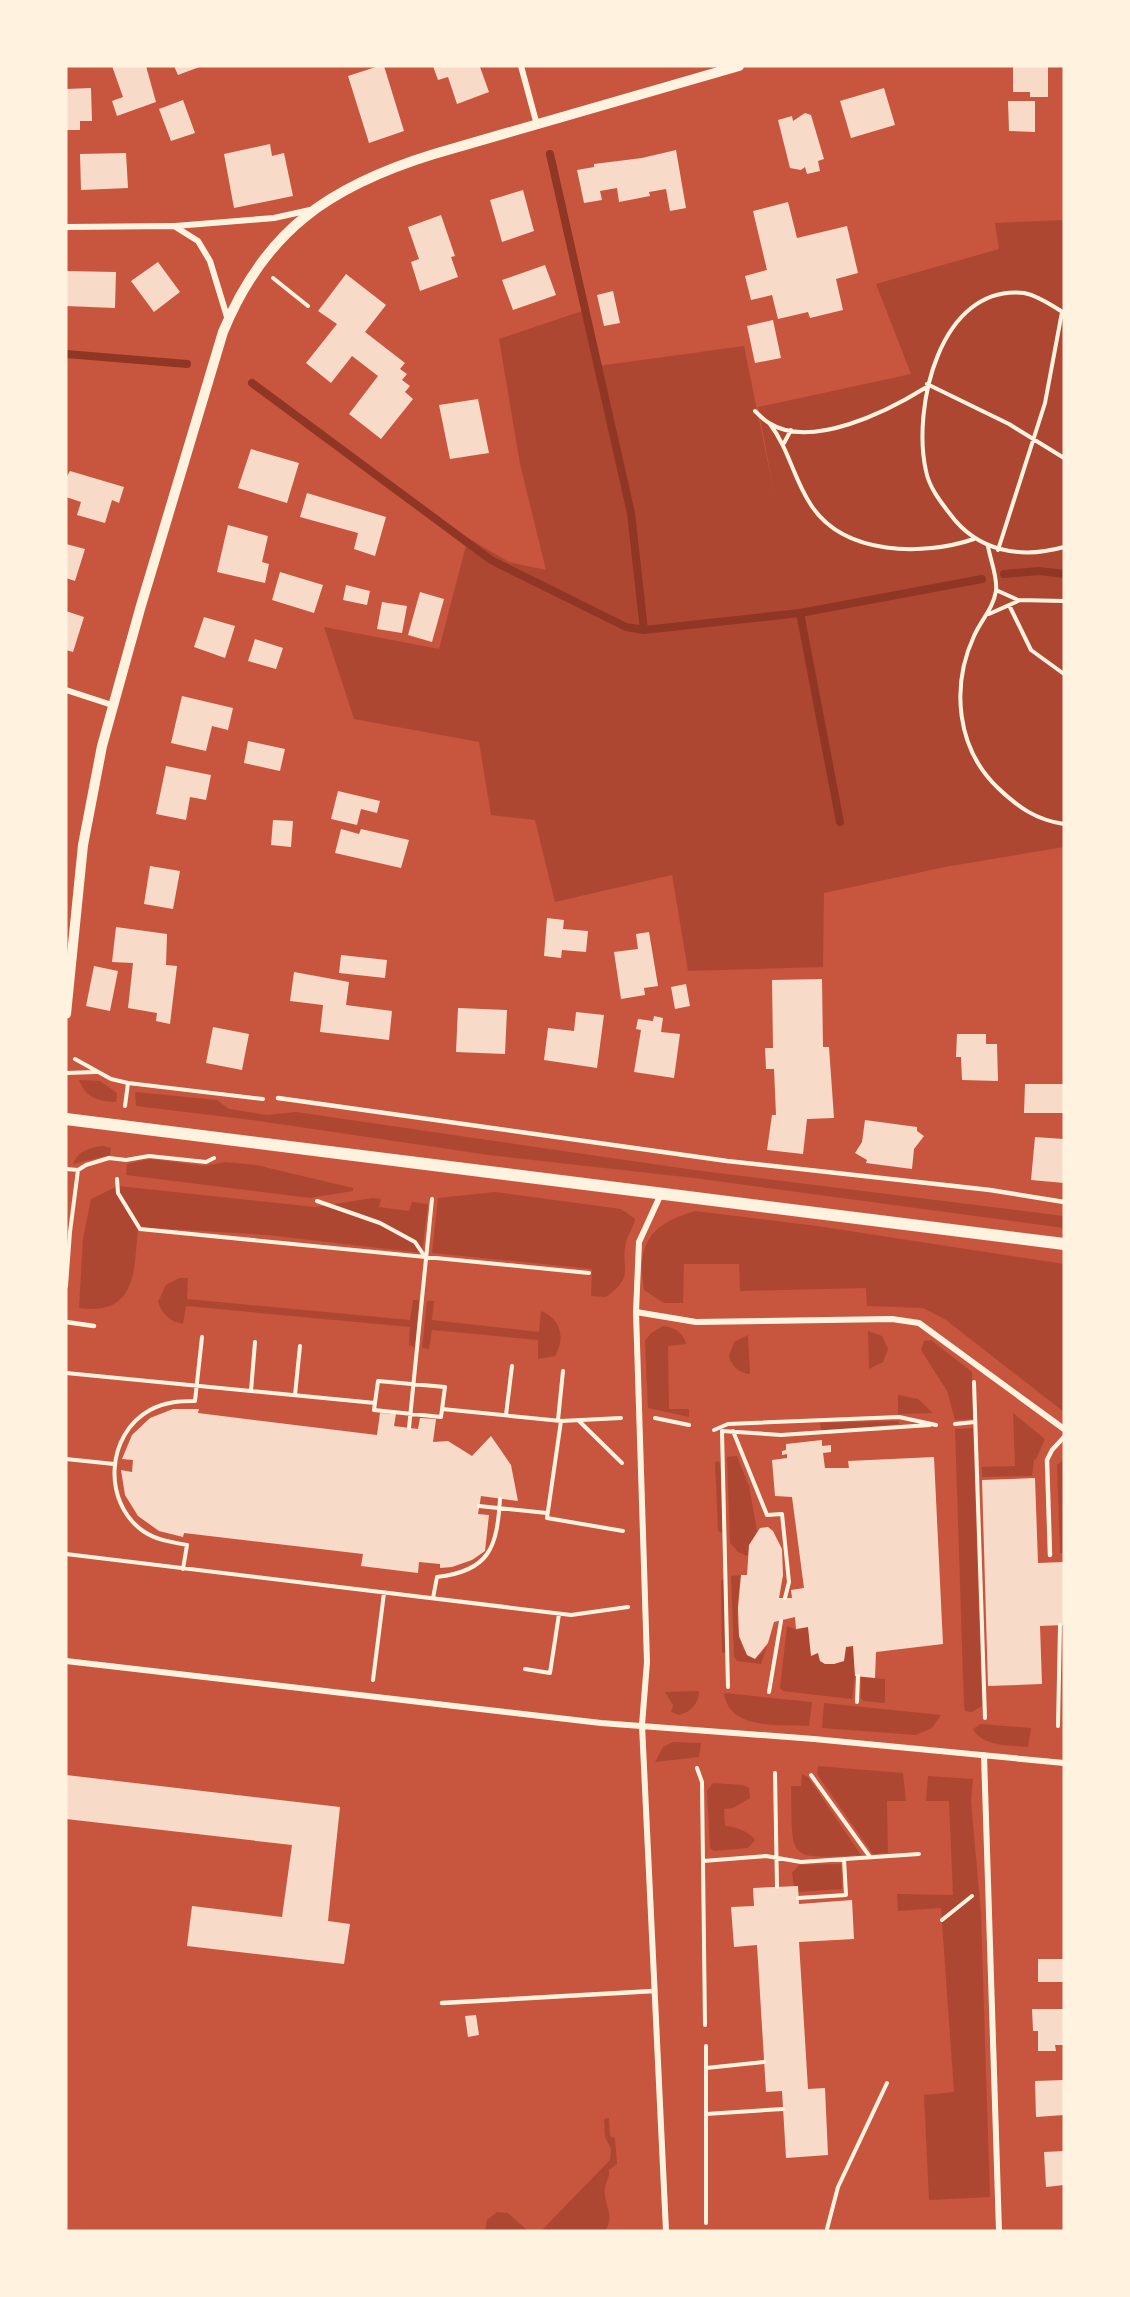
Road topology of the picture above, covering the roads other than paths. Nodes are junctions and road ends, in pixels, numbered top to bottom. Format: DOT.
graph roads {
  1 [pos="521,66"];
  2 [pos="739,66"];
  3 [pos="537,125"];
  4 [pos="314,209"];
  5 [pos="174,226"];
  6 [pos="66,228"];
  7 [pos="228,320"];
  8 [pos="66,690"];
  9 [pos="112,705"];
  10 [pos="66,1014"];
  11 [pos="278,1098"];
  12 [pos="66,1119"];
  13 [pos="662,1193"];
  14 [pos="1064,1202"];
  15 [pos="1064,1244"];
  16 [pos="636,1312"];
  17 [pos="66,1322"];
  18 [pos="94,1326"];
  19 [pos="1064,1429"];
  20 [pos="1064,1437"];
  21 [pos="1050,1555"];
  22 [pos="66,1661"];
  23 [pos="642,1725"];
  24 [pos="984,1755"];
  25 [pos="1064,1763"];
  26 [pos="654,1990"];
  27 [pos="442,2003"];
  28 [pos="666,2231"];
  29 [pos="999,2231"];
  1 -- 3 [label="street"];
  2 -- 3 [label="street"];
  3 -- 4 [label="street"];
  4 -- 5 [label="street"];
  4 -- 7 [label="street"];
  5 -- 6 [label="street"];
  5 -- 7 [label="street"];
  7 -- 9 [label="street"];
  8 -- 9 [label="street"];
  9 -- 10 [label="street"];
  11 -- 14 [label="lane"];
  12 -- 13 [label="main road"];
  13 -- 15 [label="main road"];
  13 -- 16 [label="street"];
  16 -- 19 [label="street"];
  16 -- 23 [label="street"];
  17 -- 18 [label="lane"];
  20 -- 21 [label="lane"];
  22 -- 23 [label="street"];
  23 -- 24 [label="street"];
  23 -- 26 [label="street"];
  24 -- 25 [label="street"];
  24 -- 29 [label="street"];
  26 -- 27 [label="lane"];
  26 -- 28 [label="street"];
}
